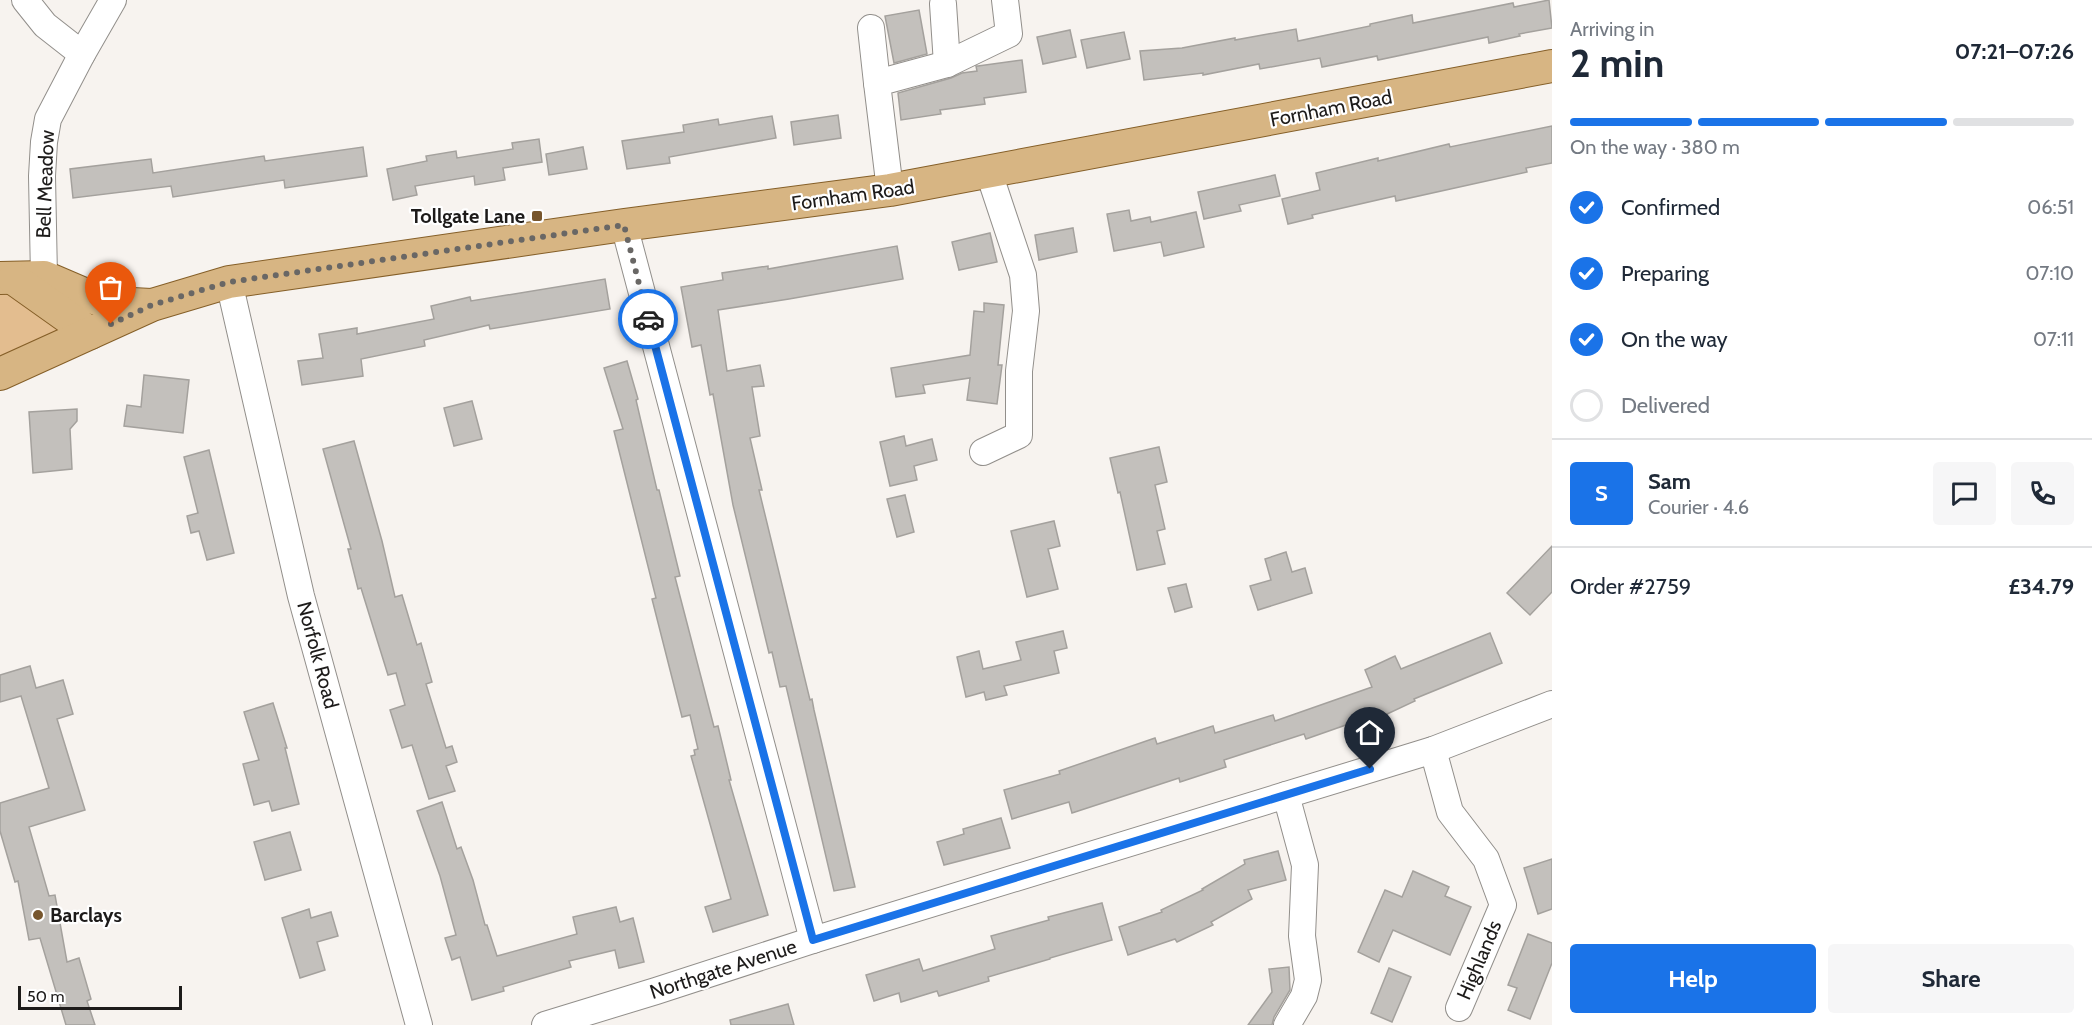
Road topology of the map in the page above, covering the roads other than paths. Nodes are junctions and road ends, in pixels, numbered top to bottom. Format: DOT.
graph roads {
  1 [pos="25,0"];
  2 [pos="113,0"];
  3 [pos="1005,0"];
  4 [pos="943,4"];
  5 [pos="871,28"];
  6 [pos="82,54"];
  7 [pos="947,64"];
  8 [pos="1552,66"];
  9 [pos="877,83"];
  10 [pos="989,173"];
  11 [pos="890,190"];
  12 [pos="624,225"];
  13 [pos="19,278"];
  14 [pos="229,282"];
  15 [pos="152,305"];
  16 [pos="90,333"];
  17 [pos="0,374"];
  18 [pos="983,452"];
  19 [pos="1552,704"];
  20 [pos="1433,750"];
  21 [pos="1286,795"];
  22 [pos="813,940"];
  23 [pos="1459,1008"];
  24 [pos="419,1025"];
  25 [pos="545,1025"];
  26 [pos="1287,1025"];
  1 -- 6 [label="street"];
  2 -- 6 [label="street, Bell Meadow"];
  3 -- 7 [label="street"];
  4 -- 7 [label="street"];
  5 -- 9 [label="street"];
  6 -- 13 [label="street, Bell Meadow"];
  7 -- 9 [label="street"];
  8 -- 10 [label="main road, Fornham Road"];
  9 -- 11 [label="street"];
  10 -- 11 [label="main road, Fornham Road"];
  10 -- 18 [label="street"];
  11 -- 12 [label="main road, Fornham Road"];
  12 -- 14 [label="main road, Fornham Road"];
  12 -- 22 [label="street"];
  13 -- 15 [label="main road, Fornham Road"];
  13 -- 16 [label="main road"];
  14 -- 15 [label="main road, Fornham Road"];
  14 -- 24 [label="street, Norfolk Road"];
  15 -- 16 [label="main road, Fornham Road"];
  16 -- 17 [label="main road, Fornham Road"];
  19 -- 20 [label="street, Northgate Avenue"];
  20 -- 21 [label="street, Northgate Avenue"];
  20 -- 23 [label="street, Highlands"];
  21 -- 22 [label="street, Northgate Avenue"];
  21 -- 26 [label="street"];
  22 -- 25 [label="street, Northgate Avenue"];
}
